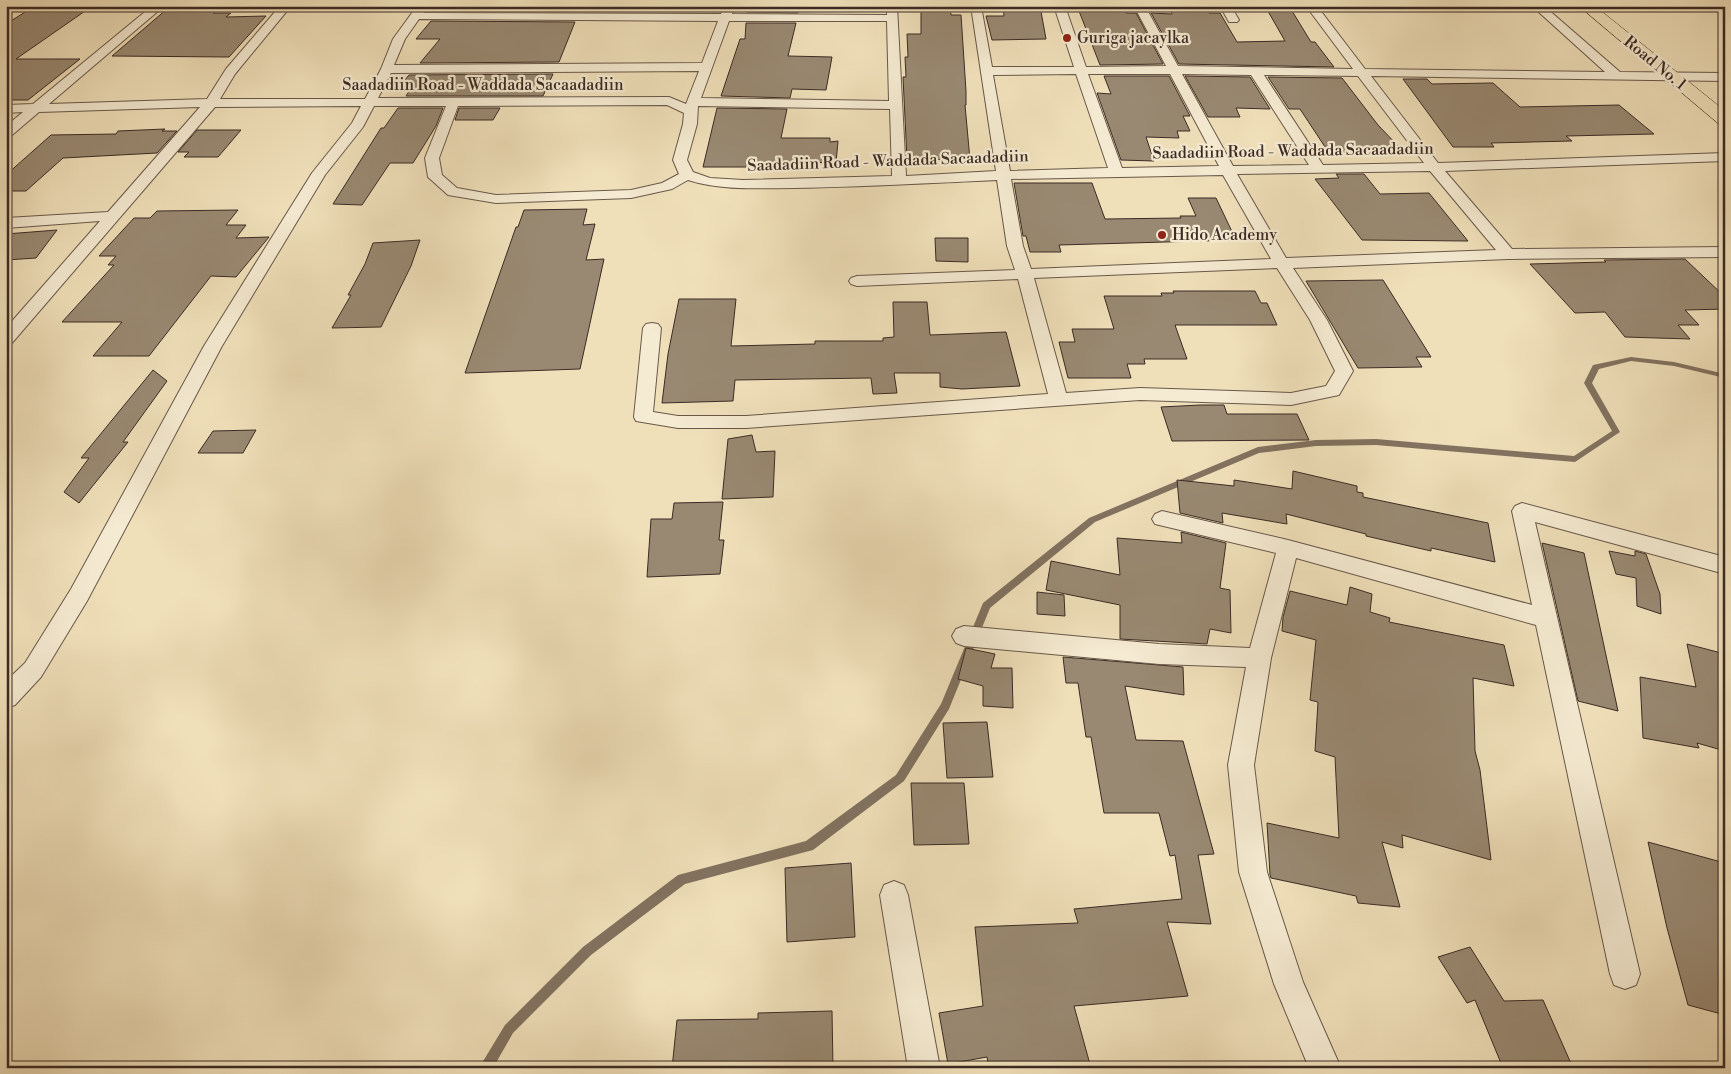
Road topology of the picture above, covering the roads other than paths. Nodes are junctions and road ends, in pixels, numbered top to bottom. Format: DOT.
graph roads {
  1 [pos="13,6"];
  2 [pos="159,6"];
  3 [pos="286,6"];
  4 [pos="423,6"];
  5 [pos="976,6"];
  6 [pos="1059,6"];
  7 [pos="1139,6"];
  8 [pos="1225,6"];
  9 [pos="1311,6"];
  10 [pos="1537,6"];
  11 [pos="1586,6"];
  12 [pos="6,11"];
  13 [pos="727,12"];
  14 [pos="892,12"];
  15 [pos="416,16"];
  16 [pos="1233,20"];
  17 [pos="706,67"];
  18 [pos="387,68"];
  19 [pos="1081,70"];
  20 [pos="1174,70"];
  21 [pos="987,71"];
  22 [pos="1255,71"];
  23 [pos="1361,72"];
  24 [pos="1618,77"];
  25 [pos="1672,78"];
  26 [pos="1725,78"];
  27 [pos="211,103"];
  28 [pos="453,103"];
  29 [pos="368,104"];
  30 [pos="896,105"];
  31 [pos="691,106"];
  32 [pos="37,107"];
  33 [pos="6,109"];
  34 [pos="1725,120"];
  35 [pos="6,133"];
  36 [pos="1725,158"];
  37 [pos="1434,167"];
  38 [pos="1319,169"];
  39 [pos="1227,170"];
  40 [pos="1116,172"];
  41 [pos="687,175"];
  42 [pos="1004,175"];
  43 [pos="899,180"];
  44 [pos="112,216"];
  45 [pos="6,223"];
  46 [pos="1725,252"];
  47 [pos="1508,254"];
  48 [pos="1281,263"];
  49 [pos="1025,274"];
  50 [pos="857,281"];
  51 [pos="652,328"];
  52 [pos="6,338"];
  53 [pos="1059,400"];
  54 [pos="1162,519"];
  55 [pos="1288,548"];
  56 [pos="1725,566"];
  57 [pos="1546,618"];
  58 [pos="964,636"];
  59 [pos="1259,658"];
  60 [pos="6,698"];
  61 [pos="894,895"];
  62 [pos="1625,974"];
  63 [pos="924,1068"];
  64 [pos="1325,1068"];
  1 -- 12 [label="street"];
  2 -- 32 [label="street"];
  3 -- 27 [label="street"];
  4 -- 15 [label="street"];
  5 -- 21 [label="street"];
  6 -- 19 [label="street"];
  7 -- 20 [label="street"];
  8 -- 16 [label="street"];
  9 -- 23 [label="street"];
  10 -- 24 [label="street"];
  11 -- 25 [label="highway, Road No. 1"];
  13 -- 14 [label="street"];
  13 -- 15 [label="street"];
  13 -- 17 [label="street"];
  14 -- 30 [label="street"];
  15 -- 18 [label="street"];
  17 -- 18 [label="street"];
  17 -- 31 [label="street"];
  18 -- 29 [label="street"];
  19 -- 20 [label="street"];
  19 -- 21 [label="street"];
  19 -- 40 [label="street"];
  20 -- 22 [label="street"];
  20 -- 39 [label="street"];
  21 -- 42 [label="street"];
  22 -- 23 [label="street"];
  22 -- 38 [label="street"];
  23 -- 24 [label="street"];
  23 -- 37 [label="street"];
  24 -- 25 [label="street"];
  25 -- 26 [label="street"];
  25 -- 34 [label="highway, Road No. 1"];
  27 -- 29 [label="street, Saadadiin Road - Waddada Sacaadadiin"];
  27 -- 32 [label="street, Saadadiin Road - Waddada Sacaadadiin"];
  27 -- 44 [label="street"];
  28 -- 29 [label="street, Saadadiin Road - Waddada Sacaadadiin"];
  28 -- 31 [label="street, Saadadiin Road - Waddada Sacaadadiin"];
  28 -- 41 [label="street"];
  29 -- 60 [label="street"];
  30 -- 31 [label="street"];
  30 -- 43 [label="street"];
  31 -- 41 [label="street"];
  32 -- 33 [label="street, Saadadiin Road - Waddada Sacaadadiin"];
  32 -- 35 [label="street"];
  36 -- 37 [label="street, Saadadiin Road - Waddada Sacaadadiin"];
  37 -- 38 [label="street, Saadadiin Road - Waddada Sacaadadiin"];
  37 -- 47 [label="street"];
  38 -- 39 [label="street, Saadadiin Road - Waddada Sacaadadiin"];
  39 -- 40 [label="street, Saadadiin Road - Waddada Sacaadadiin"];
  39 -- 48 [label="street"];
  40 -- 42 [label="street, Saadadiin Road - Waddada Sacaadadiin"];
  41 -- 43 [label="street, Saadadiin Road - Waddada Sacaadadiin"];
  42 -- 43 [label="street, Saadadiin Road - Waddada Sacaadadiin"];
  42 -- 49 [label="street"];
  44 -- 45 [label="street"];
  44 -- 52 [label="street"];
  46 -- 47 [label="street"];
  47 -- 48 [label="street"];
  48 -- 49 [label="street"];
  48 -- 53 [label="street"];
  49 -- 50 [label="street"];
  49 -- 53 [label="street"];
  51 -- 53 [label="street"];
  54 -- 55 [label="street"];
  55 -- 57 [label="street"];
  55 -- 59 [label="street"];
  56 -- 57 [label="street"];
  57 -- 62 [label="street"];
  58 -- 59 [label="street"];
  59 -- 64 [label="street"];
  61 -- 63 [label="street"];
}
